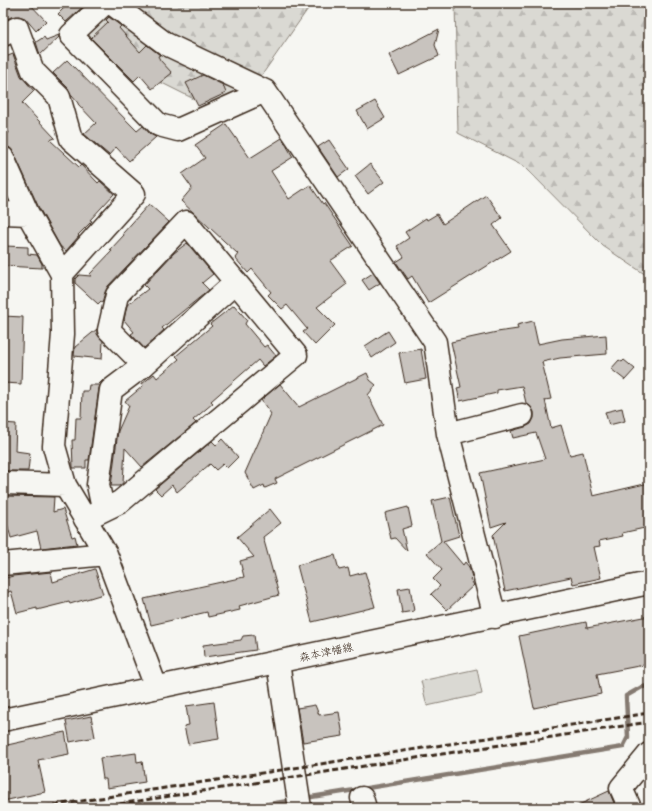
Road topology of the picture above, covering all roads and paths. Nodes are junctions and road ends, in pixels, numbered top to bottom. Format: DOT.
graph roads {
  1 [pos="105,3"];
  2 [pos="111,3"];
  3 [pos="3,35"];
  4 [pos="265,91"];
  5 [pos="3,158"];
  6 [pos="3,213"];
  7 [pos="28,214"];
  8 [pos="62,274"];
  9 [pos="236,282"];
  10 [pos="144,365"];
  11 [pos="522,415"];
  12 [pos="448,434"];
  13 [pos="3,483"];
  14 [pos="65,485"];
  15 [pos="94,514"];
  16 [pos="106,554"];
  17 [pos="3,564"];
  18 [pos="649,583"];
  19 [pos="494,617"];
  20 [pos="278,663"];
  21 [pos="156,687"];
  22 [pos="3,720"];
  23 [pos="649,754"];
  24 [pos="299,798"];
  25 [pos="630,808"];
  1 -- 4 [label="street"];
  2 -- 4 [label="street"];
  3 -- 8 [label="street"];
  4 -- 12 [label="street"];
  5 -- 7 [label="street"];
  6 -- 7 [label="street"];
  7 -- 8 [label="street"];
  8 -- 14 [label="street"];
  9 -- 10 [label="street"];
  9 -- 10 [label="street"];
  9 -- 15 [label="street"];
  10 -- 15 [label="street"];
  11 -- 12 [label="street"];
  12 -- 19 [label="street"];
  13 -- 14 [label="street"];
  14 -- 15 [label="street"];
  15 -- 16 [label="street"];
  16 -- 17 [label="street"];
  16 -- 21 [label="street"];
  18 -- 19 [label="street, 森本津幡線"];
  19 -- 20 [label="street, 森本津幡線"];
  20 -- 21 [label="street, 森本津幡線"];
  20 -- 24 [label="street"];
  21 -- 22 [label="street, 森本津幡線"];
  23 -- 25 [label="street"];
}
